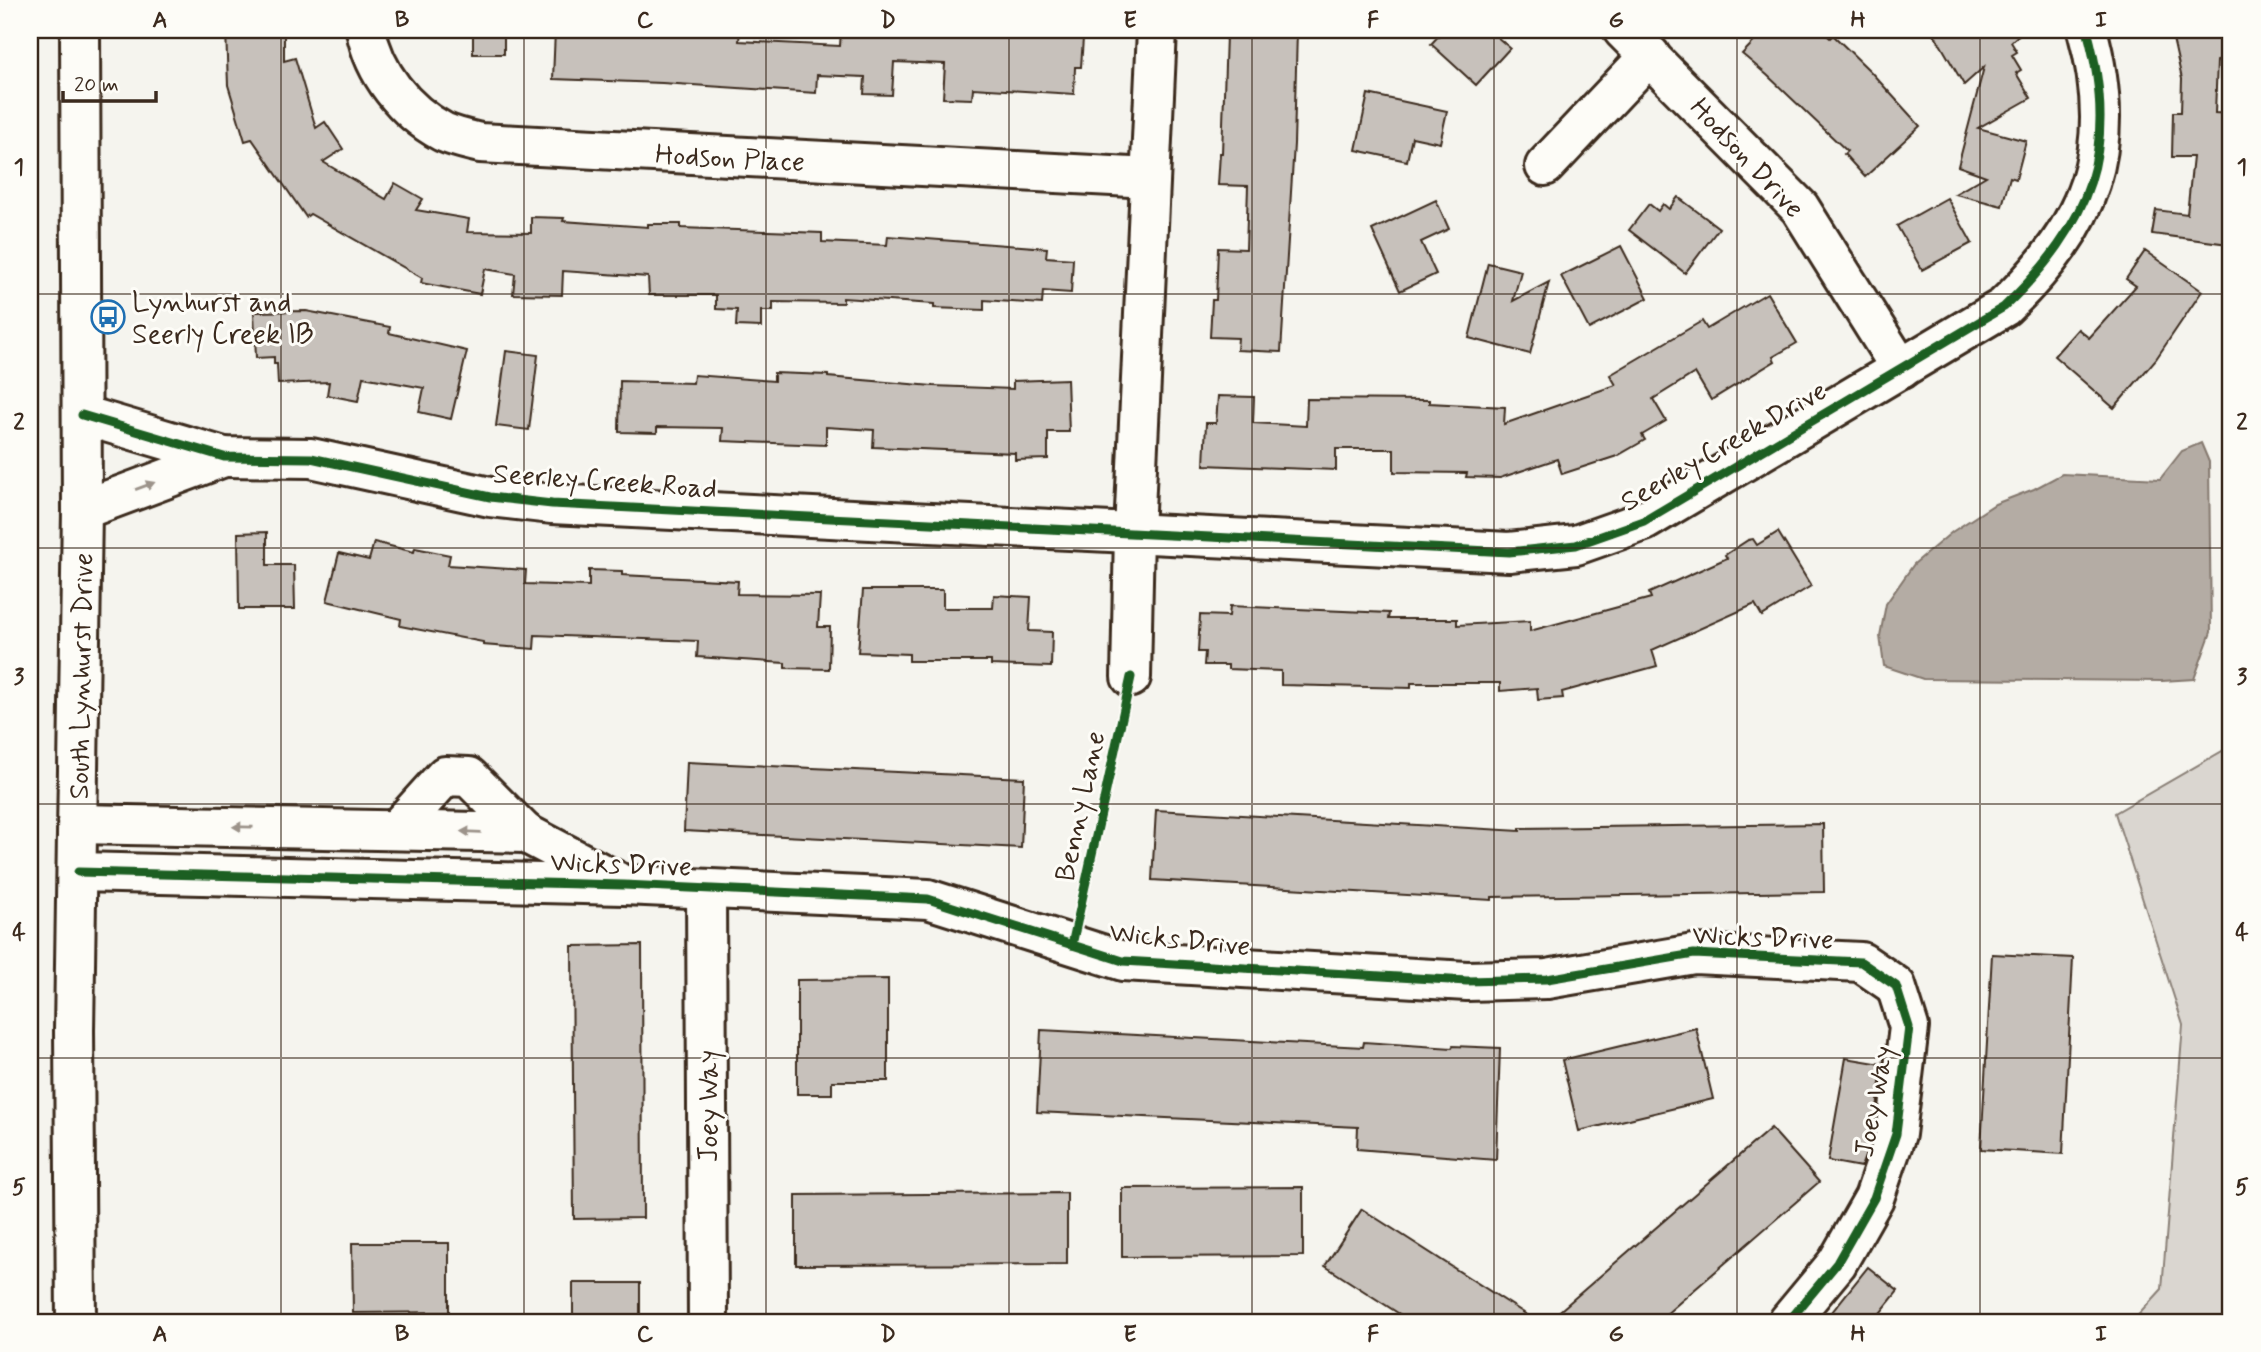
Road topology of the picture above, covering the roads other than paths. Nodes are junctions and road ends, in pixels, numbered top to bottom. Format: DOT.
graph roads {
  1 [pos="80,30"];
  2 [pos="366,30"];
  3 [pos="1157,30"];
  4 [pos="2087,30"];
  5 [pos="1636,42"];
  6 [pos="1545,166"];
  7 [pos="1150,178"];
  8 [pos="1901,369"];
  9 [pos="82,415"];
  10 [pos="224,457"];
  11 [pos="82,510"];
  12 [pos="1134,532"];
  13 [pos="1130,677"];
  14 [pos="78,824"];
  15 [pos="397,830"];
  16 [pos="525,833"];
  17 [pos="78,872"];
  18 [pos="624,885"];
  19 [pos="706,889"];
  20 [pos="1909,1027"];
  21 [pos="76,1322"];
  22 [pos="708,1322"];
  23 [pos="1788,1322"];
  1 -- 9 [label="street, South Lynhurst Drive"];
  2 -- 7 [label="street, Hodson Place"];
  3 -- 7 [label="street"];
  4 -- 8 [label="street, Seerley Creek Drive"];
  5 -- 6 [label="street"];
  5 -- 8 [label="street, Hodson Drive"];
  7 -- 12 [label="street"];
  8 -- 12 [label="street, Seerley Creek Drive"];
  9 -- 10 [label="street, Seerley Creek Road"];
  9 -- 11 [label="street, South Lynhurst Drive"];
  11 -- 10 [label="street, Seerley Creek Road, one-way"];
  10 -- 12 [label="street, Seerley Creek Road"];
  11 -- 14 [label="street, South Lynhurst Drive"];
  12 -- 13 [label="street"];
  15 -- 14 [label="street, Wicks Drive, one-way"];
  14 -- 17 [label="street, South Lynhurst Drive"];
  16 -- 15 [label="street, Wicks Drive, one-way"];
  15 -- 16 [label="street"];
  16 -- 18 [label="street, Wicks Drive"];
  17 -- 18 [label="street, Wicks Drive"];
  17 -- 21 [label="street, South Lynhurst Drive"];
  18 -- 19 [label="street, Wicks Drive"];
  19 -- 20 [label="street, Wicks Drive"];
  19 -- 22 [label="street, Joey Way"];
  20 -- 23 [label="street, Joey Way"];
}
